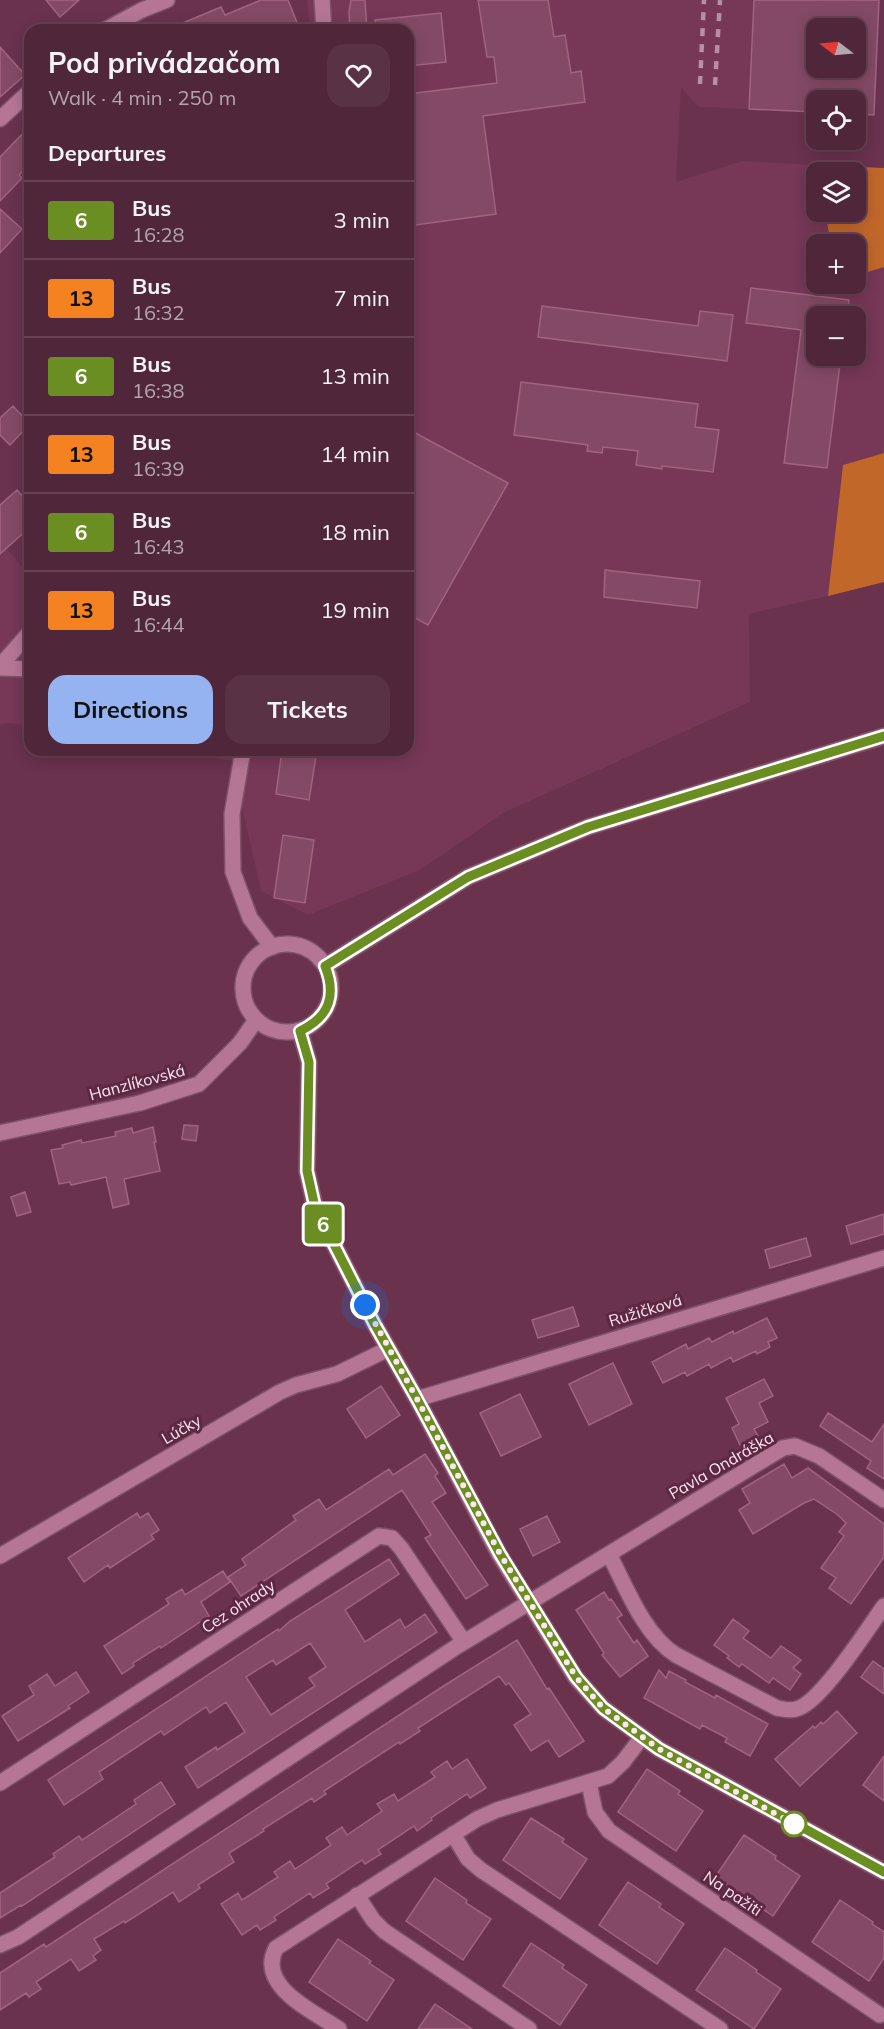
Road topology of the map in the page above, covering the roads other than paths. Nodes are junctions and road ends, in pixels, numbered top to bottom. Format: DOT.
graph roads {
  1 [pos="167,0"];
  2 [pos="322,0"];
  3 [pos="116,24"];
  4 [pos="324,24"];
  5 [pos="24,97"];
  6 [pos="0,119"];
  7 [pos="24,639"];
  8 [pos="0,667"];
  9 [pos="24,669"];
  10 [pos="884,736"];
  11 [pos="242,756"];
  12 [pos="272,947"];
  13 [pos="325,966"];
  14 [pos="256,1020"];
  15 [pos="300,1031"];
  16 [pos="0,1133"];
  17 [pos="884,1258"];
  18 [pos="388,1348"];
  19 [pos="417,1399"];
  20 [pos="884,1500"];
  21 [pos="609,1554"];
  22 [pos="0,1556"];
  23 [pos="529,1603"];
  24 [pos="884,1606"];
  25 [pos="464,1642"];
  26 [pos="642,1737"];
  27 [pos="0,1783"];
  28 [pos="589,1783"];
  29 [pos="453,1834"];
  30 [pos="884,1872"];
  31 [pos="357,1895"];
  32 [pos="0,1945"];
  33 [pos="880,2015"];
  34 [pos="339,2029"];
  35 [pos="530,2029"];
  36 [pos="720,2029"];
  1 -- 3 [label="street"];
  2 -- 4 [label="street"];
  5 -- 6 [label="street"];
  7 -- 8 [label="street"];
  8 -- 9 [label="street"];
  10 -- 13 [label="street"];
  11 -- 12 [label="street"];
  12 -- 13 [label="street"];
  12 -- 14 [label="street"];
  13 -- 15 [label="street"];
  14 -- 15 [label="street"];
  14 -- 16 [label="street, Hanzlíkovská"];
  15 -- 18 [label="street"];
  17 -- 19 [label="street, Ružičková"];
  18 -- 19 [label="street"];
  18 -- 22 [label="street, Lúčky"];
  19 -- 23 [label="street"];
  20 -- 21 [label="street, Pavla Ondráška"];
  21 -- 23 [label="street, Pavla Ondráška"];
  21 -- 24 [label="street"];
  23 -- 25 [label="street"];
  23 -- 26 [label="street"];
  25 -- 27 [label="street, Cez ohrady"];
  25 -- 32 [label="street"];
  26 -- 28 [label="street"];
  26 -- 30 [label="street"];
  28 -- 29 [label="street"];
  28 -- 33 [label="street, Na pažiti"];
  29 -- 31 [label="street"];
  29 -- 36 [label="street"];
  31 -- 34 [label="street"];
  31 -- 35 [label="street"];
}
